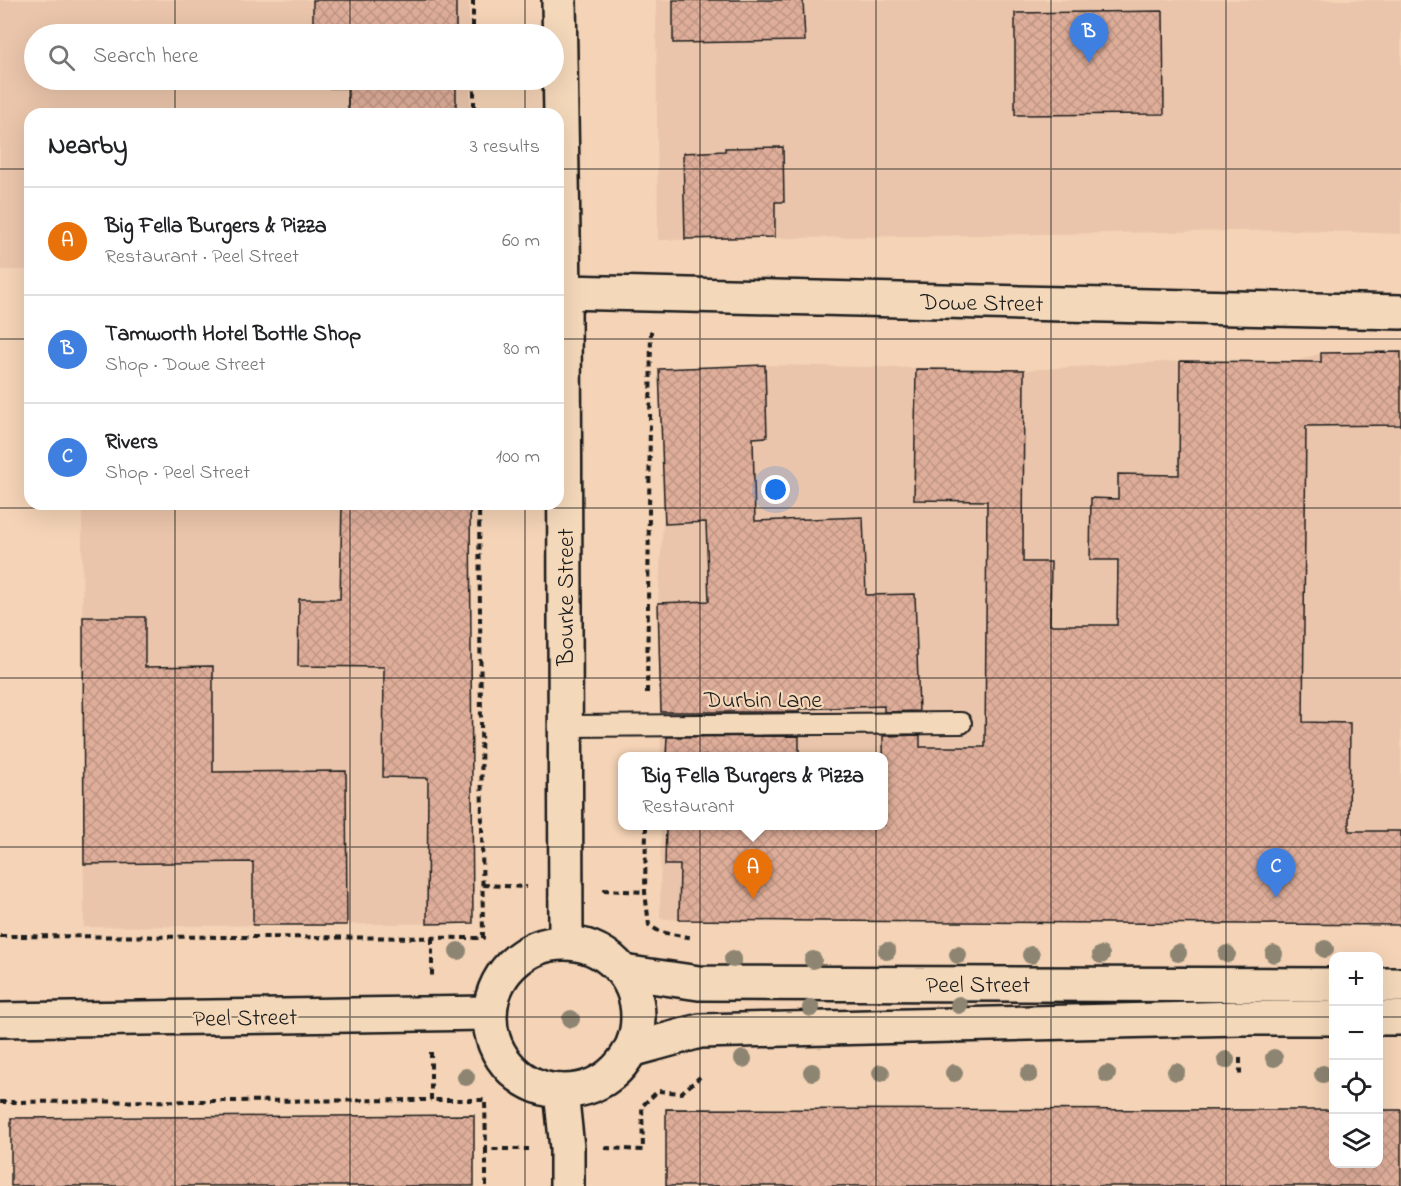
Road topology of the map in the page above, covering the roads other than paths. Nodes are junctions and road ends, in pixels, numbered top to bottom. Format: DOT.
graph roads {
  1 [pos="559,0"];
  2 [pos="559,24"];
  3 [pos="561,90"];
  4 [pos="561,108"];
  5 [pos="564,292"];
  6 [pos="1401,312"];
  7 [pos="961,723"];
  8 [pos="565,726"];
  9 [pos="566,942"];
  10 [pos="623,972"];
  11 [pos="1329,985"];
  12 [pos="1383,985"];
  13 [pos="1401,985"];
  14 [pos="489,1013"];
  15 [pos="1329,1018"];
  16 [pos="1383,1018"];
  17 [pos="1401,1018"];
  18 [pos="0,1020"];
  19 [pos="634,1049"];
  20 [pos="561,1091"];
  21 [pos="567,1186"];
  1 -- 2 [label="main road, Bourke Street"];
  3 -- 4 [label="main road, Bourke Street"];
  5 -- 6 [label="main road, Dowe Street"];
  5 -- 8 [label="main road, Bourke Street"];
  7 -- 8 [label="lane, Durbin Lane"];
  8 -- 9 [label="main road, Bourke Street"];
  9 -- 10 [label="main road"];
  9 -- 14 [label="main road"];
  10 -- 11 [label="main road, Peel Street"];
  10 -- 19 [label="main road"];
  12 -- 13 [label="main road"];
  14 -- 18 [label="main road, Peel Street"];
  14 -- 20 [label="main road"];
  15 -- 19 [label="main road, Peel Street"];
  16 -- 17 [label="main road"];
  19 -- 20 [label="main road"];
  20 -- 21 [label="main road"];
}
